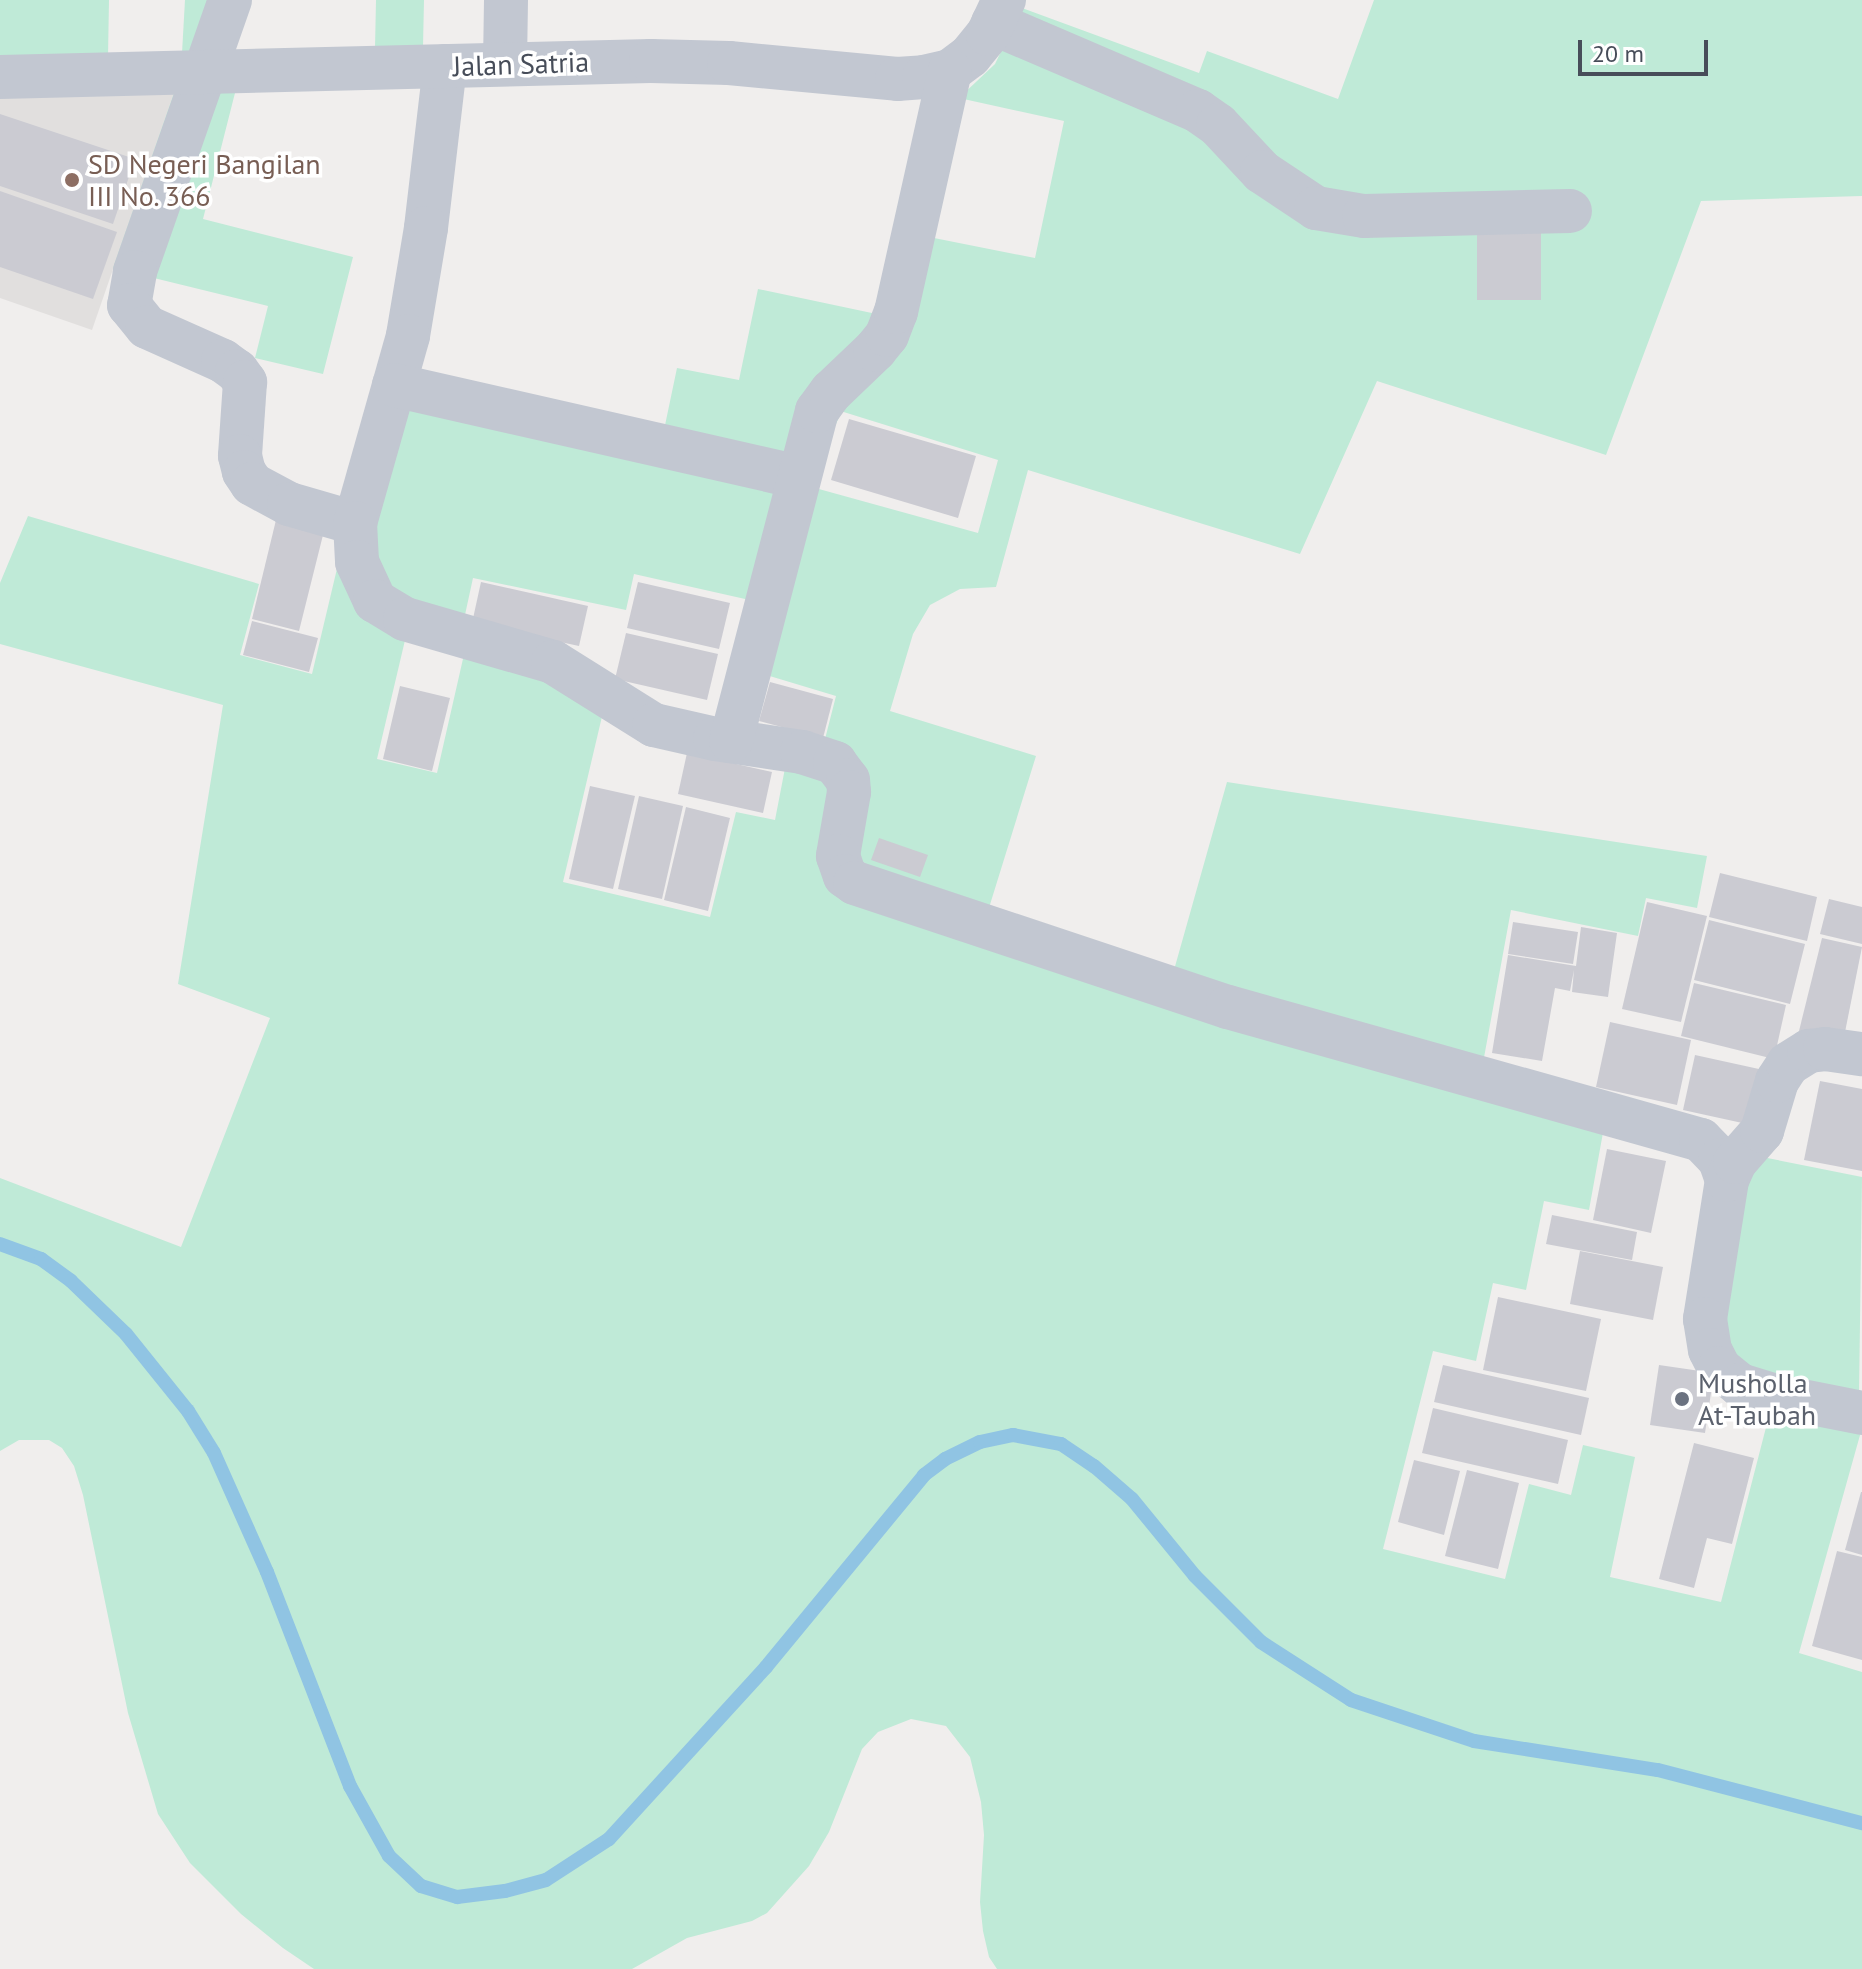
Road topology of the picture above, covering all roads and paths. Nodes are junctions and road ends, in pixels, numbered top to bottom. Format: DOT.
graph roads {
  1 [pos="230,0"];
  2 [pos="506,0"];
  3 [pos="998,12"];
  4 [pos="505,64"];
  5 [pos="445,66"];
  6 [pos="950,71"];
  7 [pos="206,72"];
  8 [pos="0,77"];
  9 [pos="1570,211"];
  10 [pos="394,385"];
  11 [pos="798,477"];
  12 [pos="355,523"];
  13 [pos="731,741"];
  14 [pos="1862,1054"];
  15 [pos="1727,1180"];
  16 [pos="1862,1413"];
  1 -- 7 [label="street"];
  2 -- 4 [label="street"];
  3 -- 6 [label="street"];
  3 -- 9 [label="street"];
  4 -- 5 [label="street, Jalan Satria"];
  4 -- 6 [label="street, Jalan Satria"];
  5 -- 7 [label="street, Jalan Satria"];
  5 -- 10 [label="street"];
  6 -- 11 [label="street"];
  7 -- 8 [label="street, Jalan Satria"];
  7 -- 12 [label="street"];
  10 -- 11 [label="street"];
  10 -- 12 [label="street"];
  11 -- 13 [label="street"];
  12 -- 13 [label="street"];
  13 -- 15 [label="street"];
  14 -- 15 [label="street"];
  15 -- 16 [label="street"];
}
